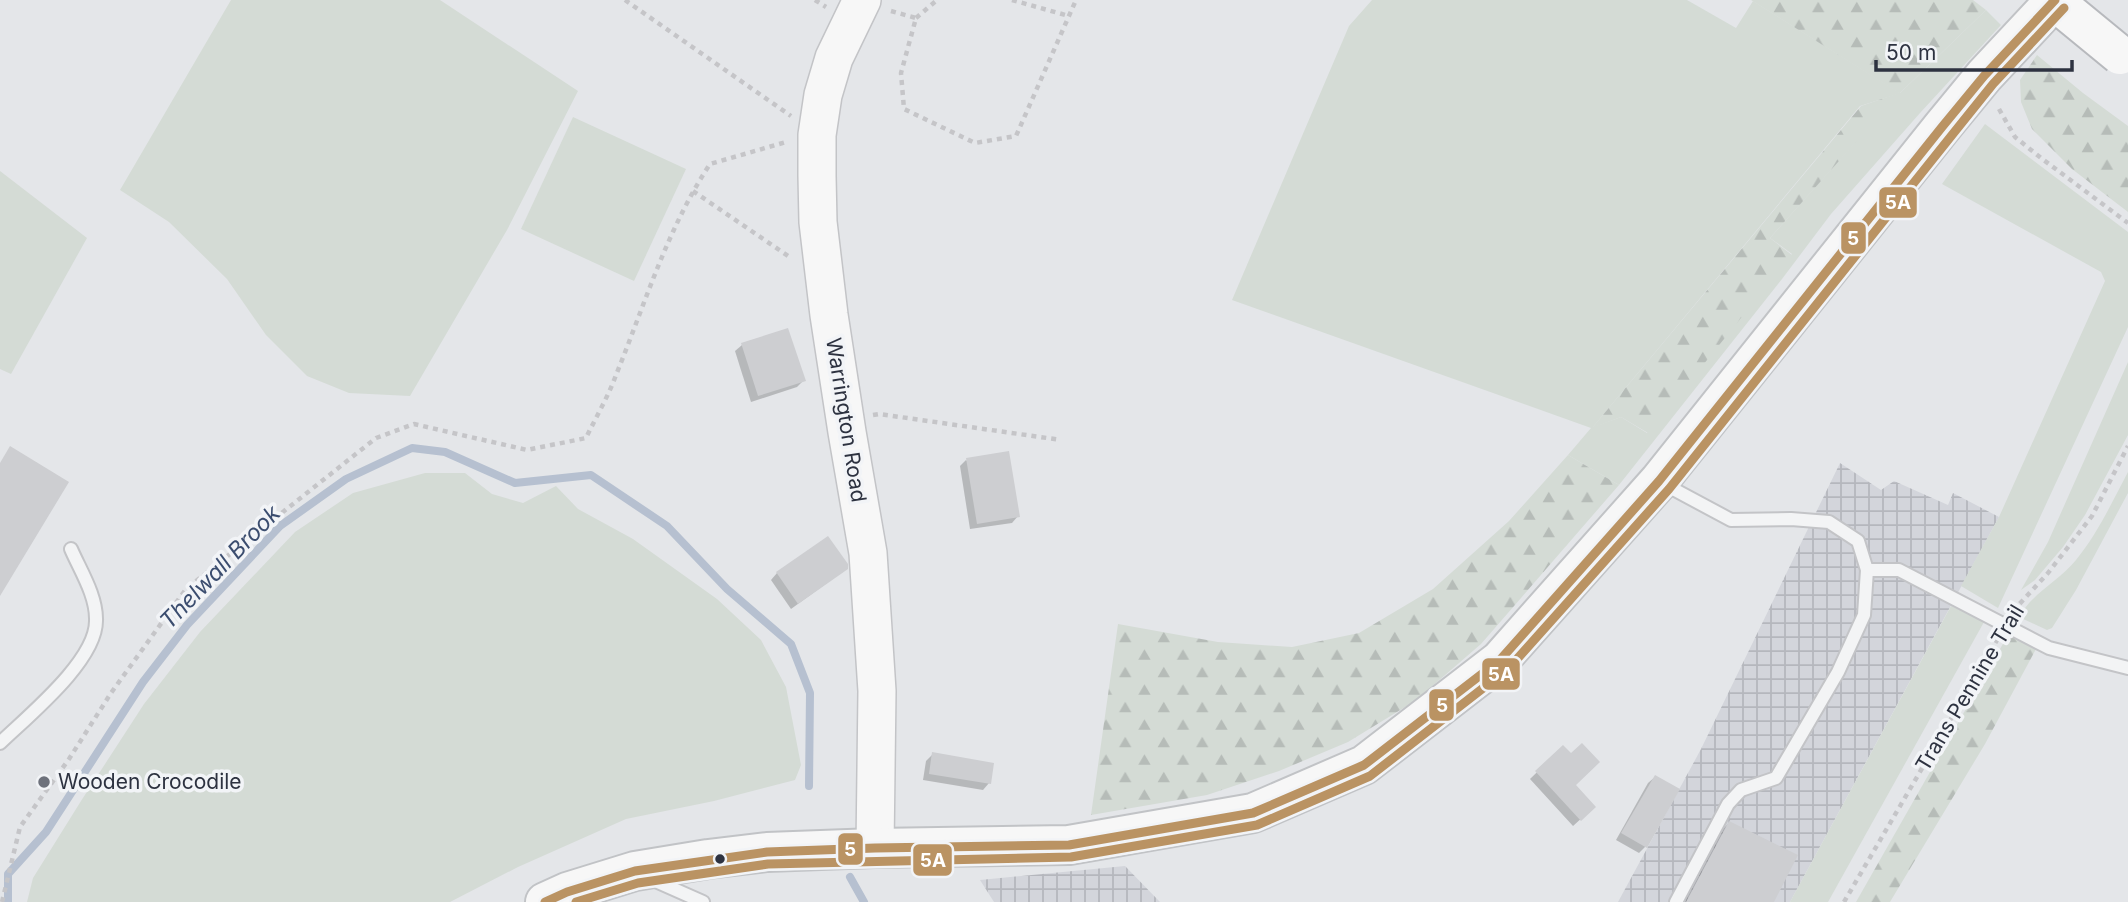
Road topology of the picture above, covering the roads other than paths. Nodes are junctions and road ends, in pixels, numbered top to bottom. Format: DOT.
graph roads {
  1 [pos="2054,0"];
  2 [pos="861,1"];
  3 [pos="2120,55"];
  4 [pos="1659,481"];
  5 [pos="71,549"];
  6 [pos="1867,570"];
  7 [pos="2128,668"];
  8 [pos="0,743"];
  9 [pos="875,848"];
  10 [pos="635,872"];
  11 [pos="545,902"];
  12 [pos="703,902"];
  13 [pos="1676,902"];
  1 -- 3 [label="main road, bridge"];
  1 -- 4 [label="main road"];
  2 -- 9 [label="street, Warrington Road"];
  4 -- 6 [label="lane"];
  4 -- 9 [label="main road"];
  5 -- 8 [label="lane"];
  6 -- 7 [label="lane"];
  6 -- 13 [label="lane"];
  9 -- 10 [label="main road"];
  10 -- 11 [label="main road"];
  10 -- 12 [label="lane"];
}
